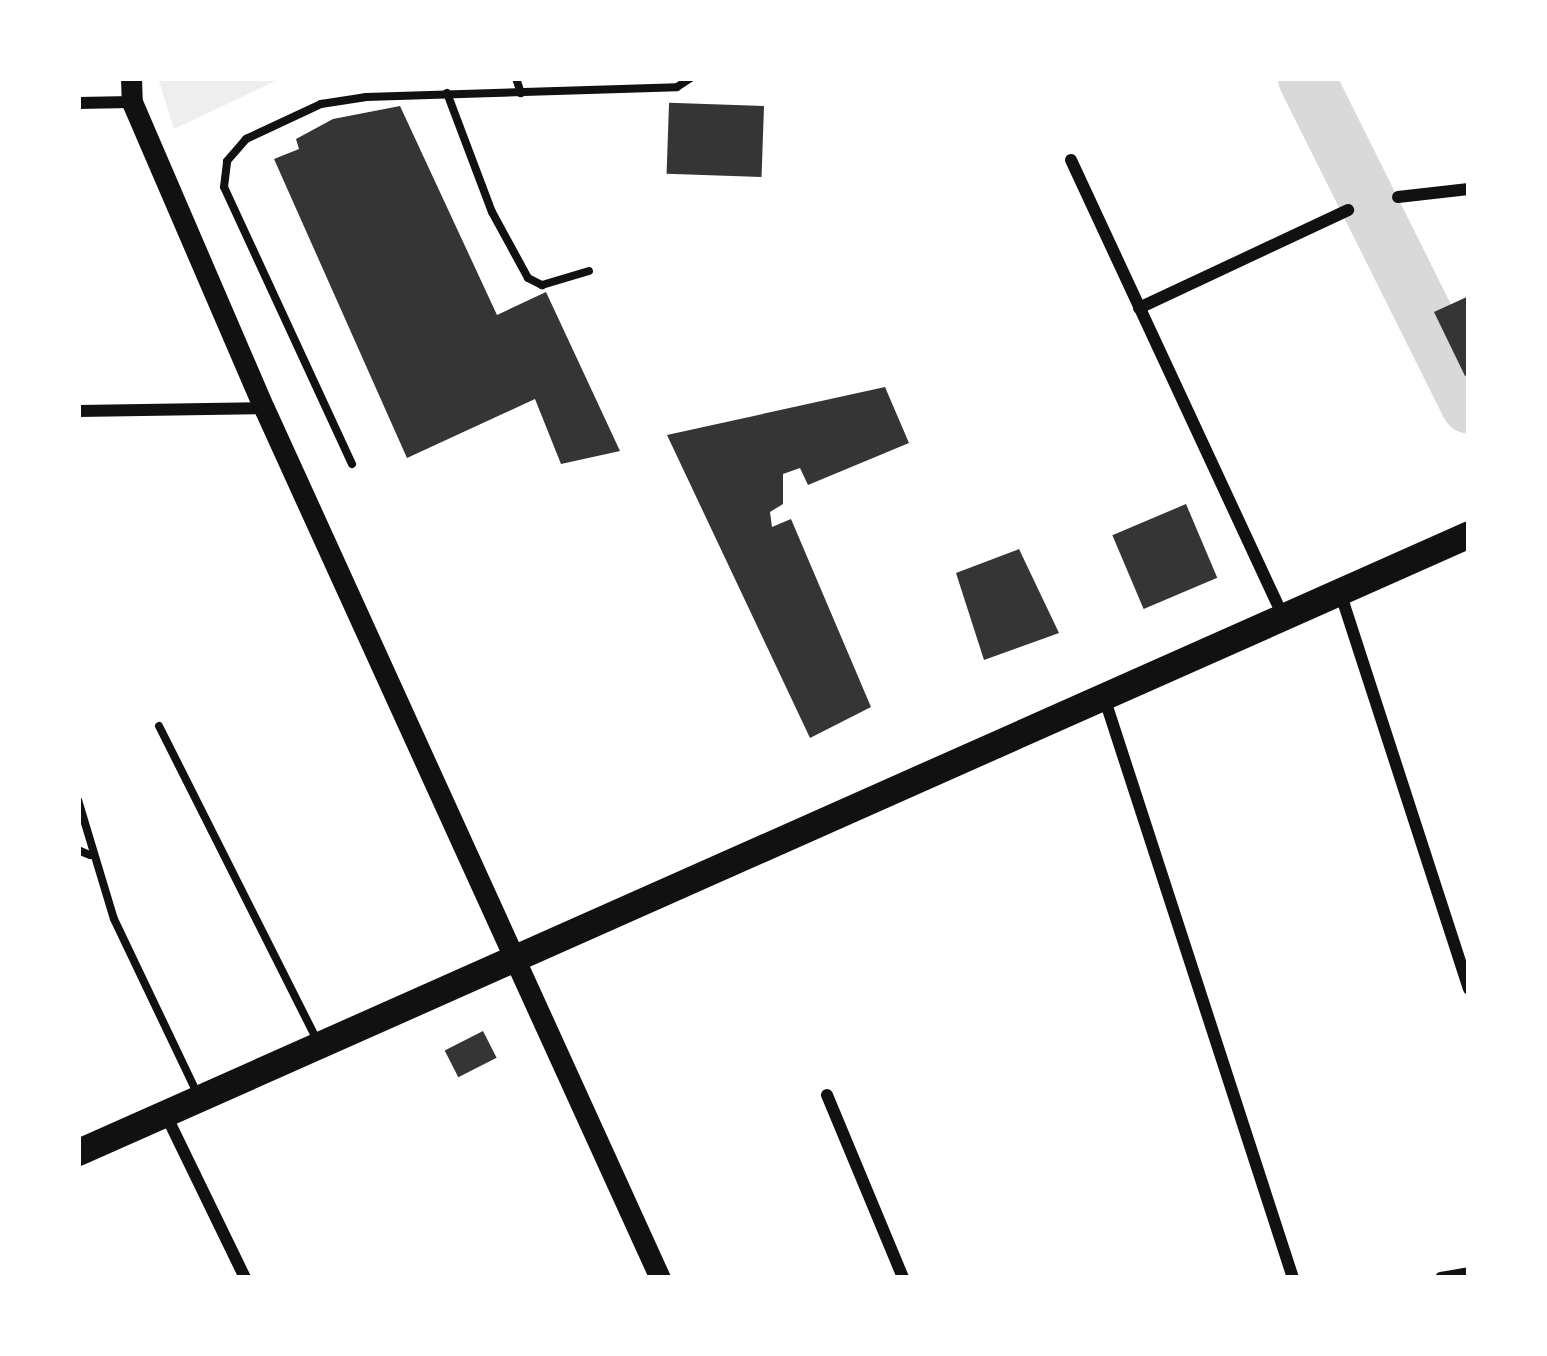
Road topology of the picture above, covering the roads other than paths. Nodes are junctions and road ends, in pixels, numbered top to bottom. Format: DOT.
graph roads {
  1 [pos="131,78"];
  2 [pos="516,78"];
  3 [pos="691,78"];
  4 [pos="447,93"];
  5 [pos="521,93"];
  6 [pos="132,101"];
  7 [pos="78,103"];
  8 [pos="1071,160"];
  9 [pos="1469,189"];
  10 [pos="1398,197"];
  11 [pos="1348,210"];
  12 [pos="589,272"];
  13 [pos="1139,308"];
  14 [pos="264,408"];
  15 [pos="78,411"];
  16 [pos="352,464"];
  17 [pos="1469,534"];
  18 [pos="1340,592"];
  19 [pos="1282,616"];
  20 [pos="1103,697"];
  21 [pos="159,726"];
  22 [pos="78,800"];
  23 [pos="78,850"];
  24 [pos="90,855"];
  25 [pos="514,958"];
  26 [pos="1469,989"];
  27 [pos="319,1045"];
  28 [pos="826,1095"];
  29 [pos="199,1098"];
  30 [pos="165,1113"];
  31 [pos="78,1152"];
  32 [pos="1469,1273"];
  33 [pos="245,1278"];
  34 [pos="660,1278"];
  35 [pos="903,1278"];
  36 [pos="1293,1278"];
  37 [pos="1442,1278"];
  1 -- 6 [label="street"];
  2 -- 5 [label="lane"];
  3 -- 5 [label="lane"];
  4 -- 5 [label="lane"];
  4 -- 12 [label="lane"];
  4 -- 16 [label="lane"];
  6 -- 7 [label="street"];
  6 -- 14 [label="street"];
  8 -- 13 [label="street"];
  9 -- 10 [label="street"];
  11 -- 13 [label="street"];
  13 -- 19 [label="street"];
  14 -- 15 [label="street"];
  14 -- 25 [label="street"];
  17 -- 18 [label="main road"];
  18 -- 19 [label="main road"];
  18 -- 26 [label="street"];
  19 -- 20 [label="main road"];
  20 -- 25 [label="main road"];
  20 -- 36 [label="street"];
  21 -- 27 [label="lane"];
  22 -- 24 [label="lane"];
  23 -- 24 [label="lane"];
  24 -- 29 [label="lane"];
  25 -- 27 [label="main road"];
  25 -- 34 [label="street"];
  27 -- 29 [label="main road"];
  28 -- 35 [label="street"];
  29 -- 30 [label="main road"];
  30 -- 31 [label="main road"];
  30 -- 33 [label="street"];
  32 -- 37 [label="street"];
}
